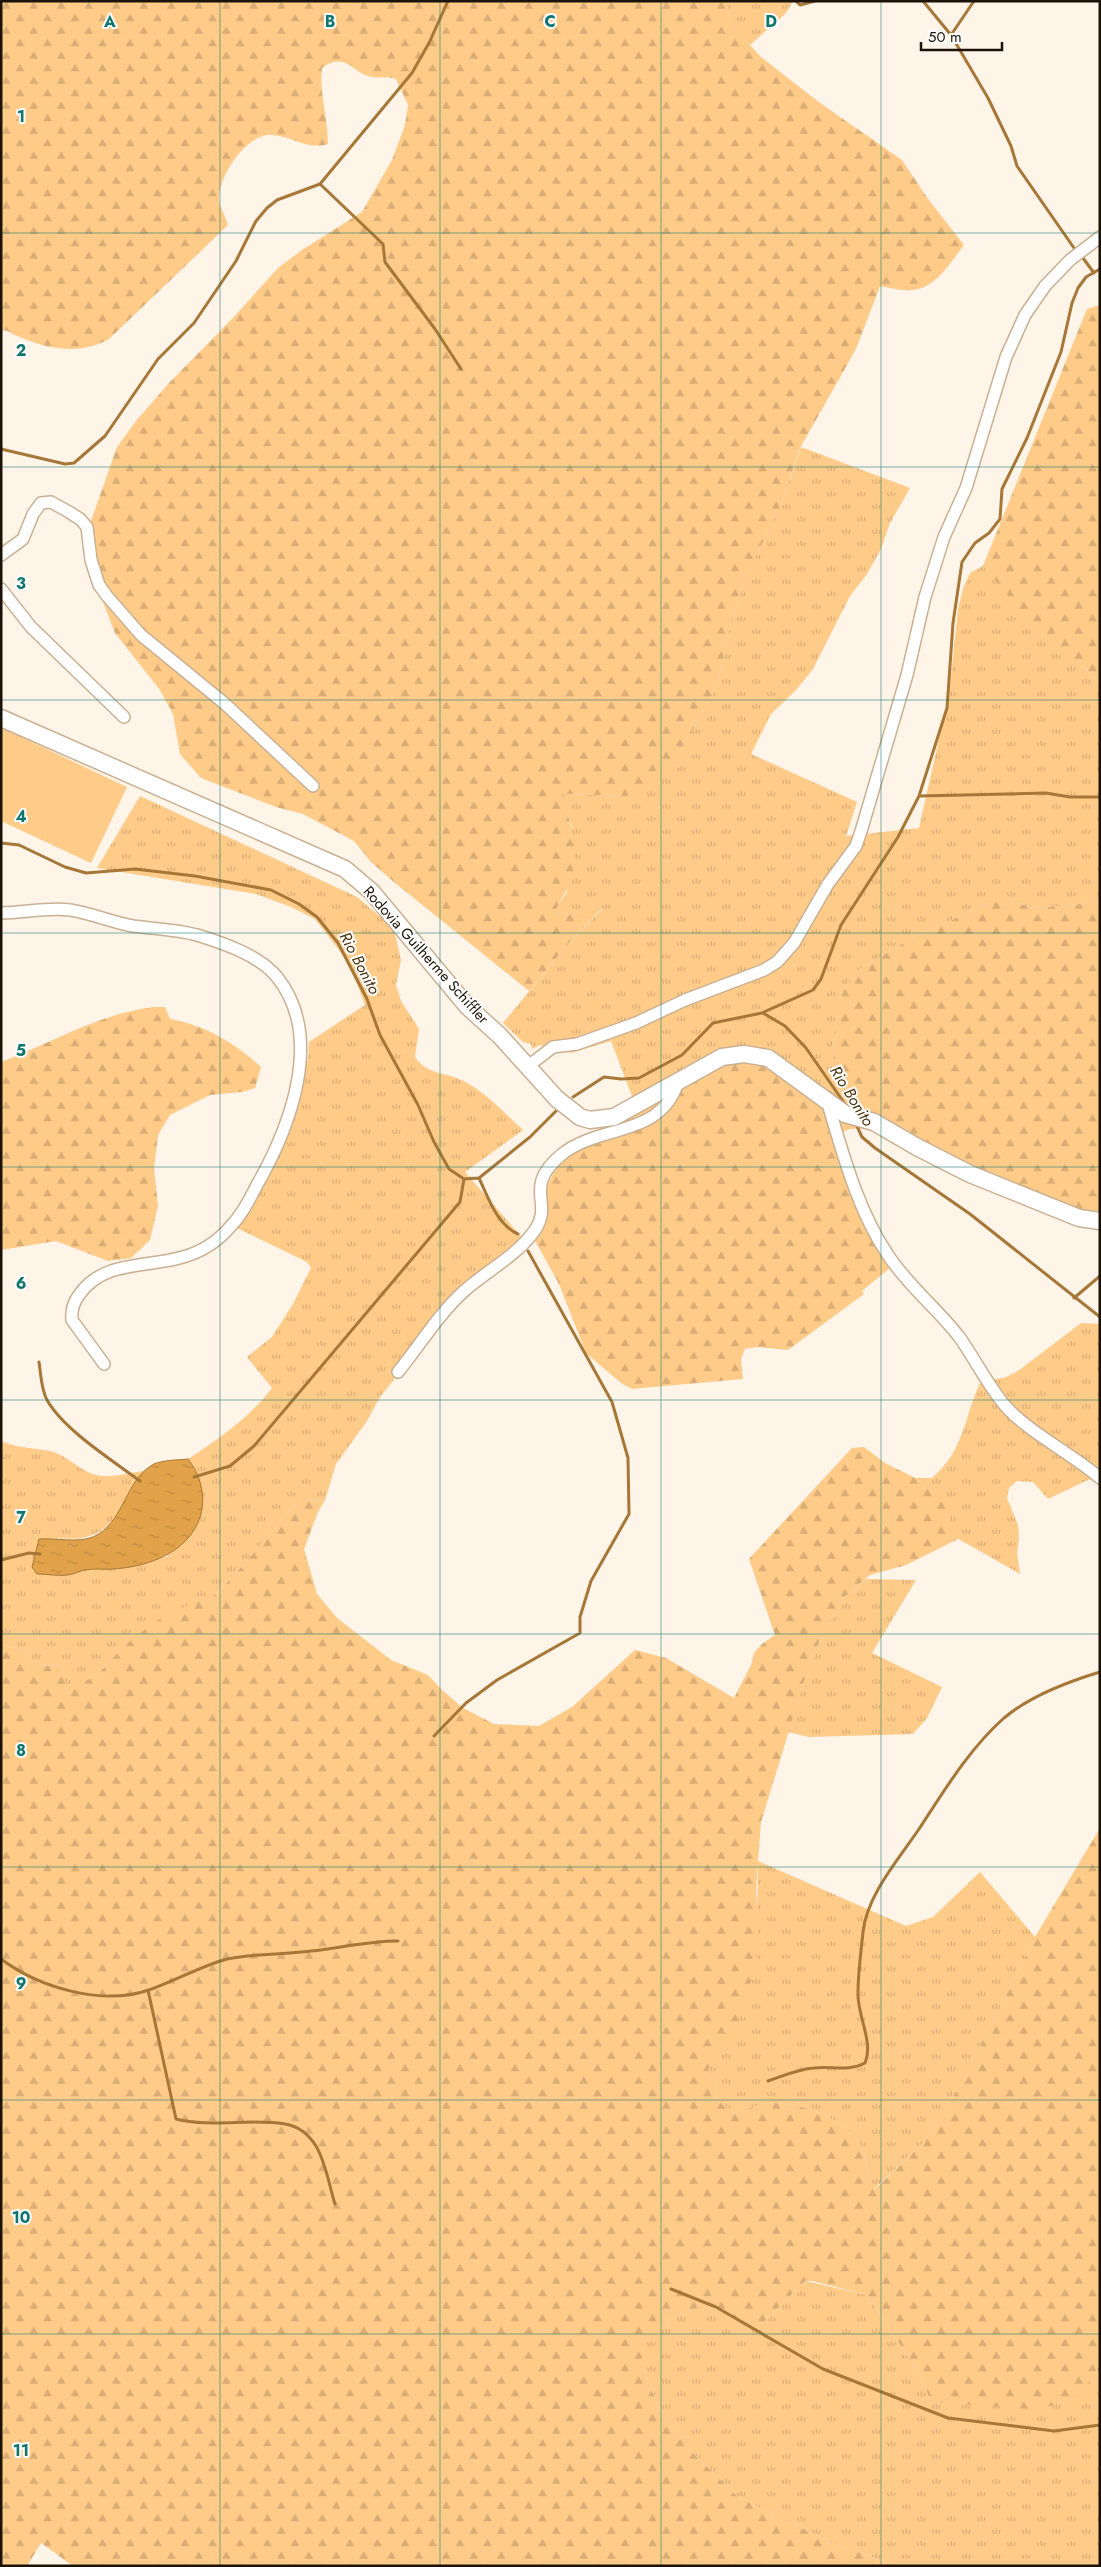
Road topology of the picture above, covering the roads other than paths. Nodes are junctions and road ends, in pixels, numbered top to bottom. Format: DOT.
graph roads {
  1 [pos="1100,237"];
  2 [pos="1,556"];
  3 [pos="1,589"];
  4 [pos="124,717"];
  5 [pos="1,718"];
  6 [pos="313,786"];
  7 [pos="1,913"];
  8 [pos="527,1067"];
  9 [pos="678,1082"];
  10 [pos="828,1104"];
  11 [pos="1100,1221"];
  12 [pos="104,1364"];
  13 [pos="398,1372"];
  14 [pos="1100,1478"];
  1 -- 8 [label="street"];
  2 -- 6 [label="street"];
  3 -- 4 [label="street"];
  5 -- 8 [label="street, Rodovia Guilherme Schiffler"];
  7 -- 12 [label="street"];
  8 -- 9 [label="street, Rodovia Guilherme Schiffler"];
  9 -- 10 [label="street, Rodovia Guilherme Schiffler"];
  9 -- 13 [label="street"];
  10 -- 11 [label="street, Rodovia Guilherme Schiffler"];
  10 -- 14 [label="street"];
}
